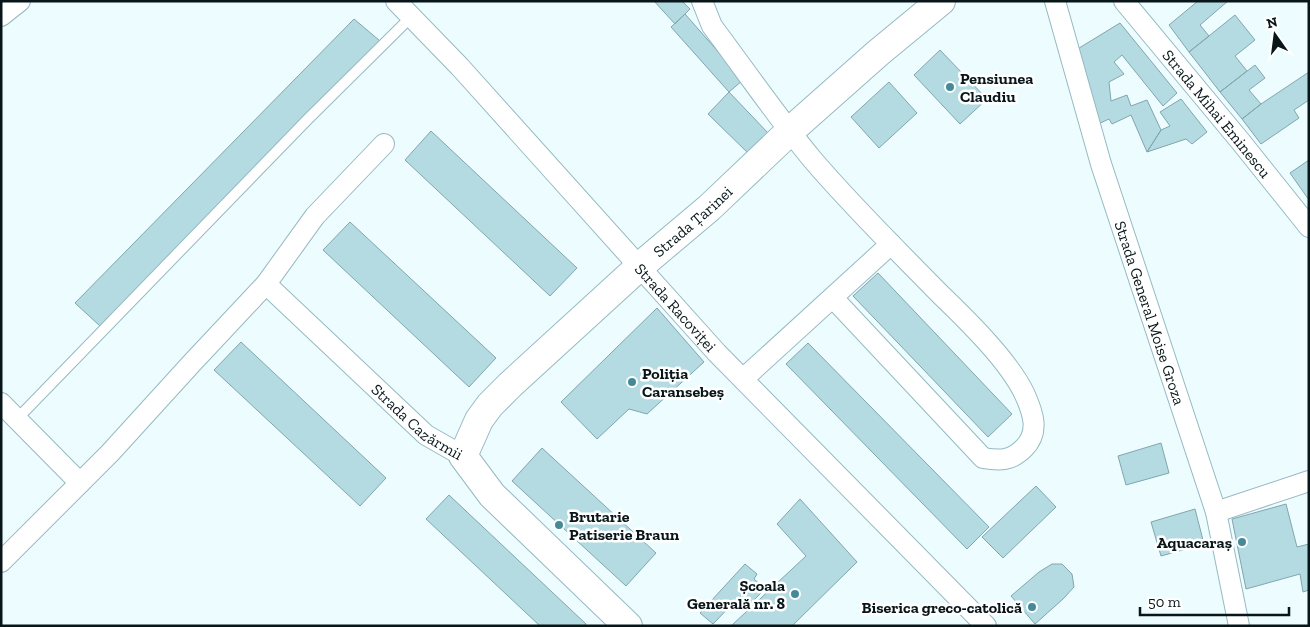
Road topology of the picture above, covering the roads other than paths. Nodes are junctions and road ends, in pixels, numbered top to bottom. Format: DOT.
graph roads {
  1 [pos="20,1"];
  2 [pos="396,1"];
  3 [pos="702,1"];
  4 [pos="941,1"];
  5 [pos="1055,1"];
  6 [pos="1124,1"];
  7 [pos="1,16"];
  8 [pos="411,17"];
  9 [pos="790,131"];
  10 [pos="384,144"];
  11 [pos="1309,228"];
  12 [pos="891,244"];
  13 [pos="639,267"];
  14 [pos="266,284"];
  15 [pos="833,298"];
  16 [pos="743,379"];
  17 [pos="1,403"];
  18 [pos="17,419"];
  19 [pos="463,456"];
  20 [pos="1309,481"];
  21 [pos="80,483"];
  22 [pos="1216,512"];
  23 [pos="1,562"];
  24 [pos="628,626"];
  25 [pos="986,626"];
  26 [pos="1238,626"];
  1 -- 7 [label="street"];
  2 -- 8 [label="street, Strada Racoviței"];
  3 -- 9 [label="street"];
  4 -- 9 [label="street, Strada Țarinei"];
  5 -- 22 [label="street, Strada General Moise Groza"];
  6 -- 11 [label="street, Strada Mihai Eminescu"];
  8 -- 13 [label="street, Strada Racoviței"];
  8 -- 18 [label="lane"];
  9 -- 12 [label="street"];
  9 -- 13 [label="street, Strada Țarinei"];
  10 -- 14 [label="street"];
  12 -- 15 [label="street"];
  12 -- 15 [label="street"];
  13 -- 16 [label="street, Strada Racoviței"];
  13 -- 19 [label="street, Strada Țarinei"];
  14 -- 19 [label="street, Strada Cazărmii"];
  14 -- 21 [label="street"];
  15 -- 16 [label="street"];
  16 -- 25 [label="street, Strada Racoviței"];
  17 -- 18 [label="street"];
  18 -- 21 [label="street"];
  19 -- 24 [label="street, Strada Cazărmii"];
  20 -- 22 [label="street"];
  21 -- 23 [label="street"];
  22 -- 26 [label="street, Strada General Moise Groza"];
}
